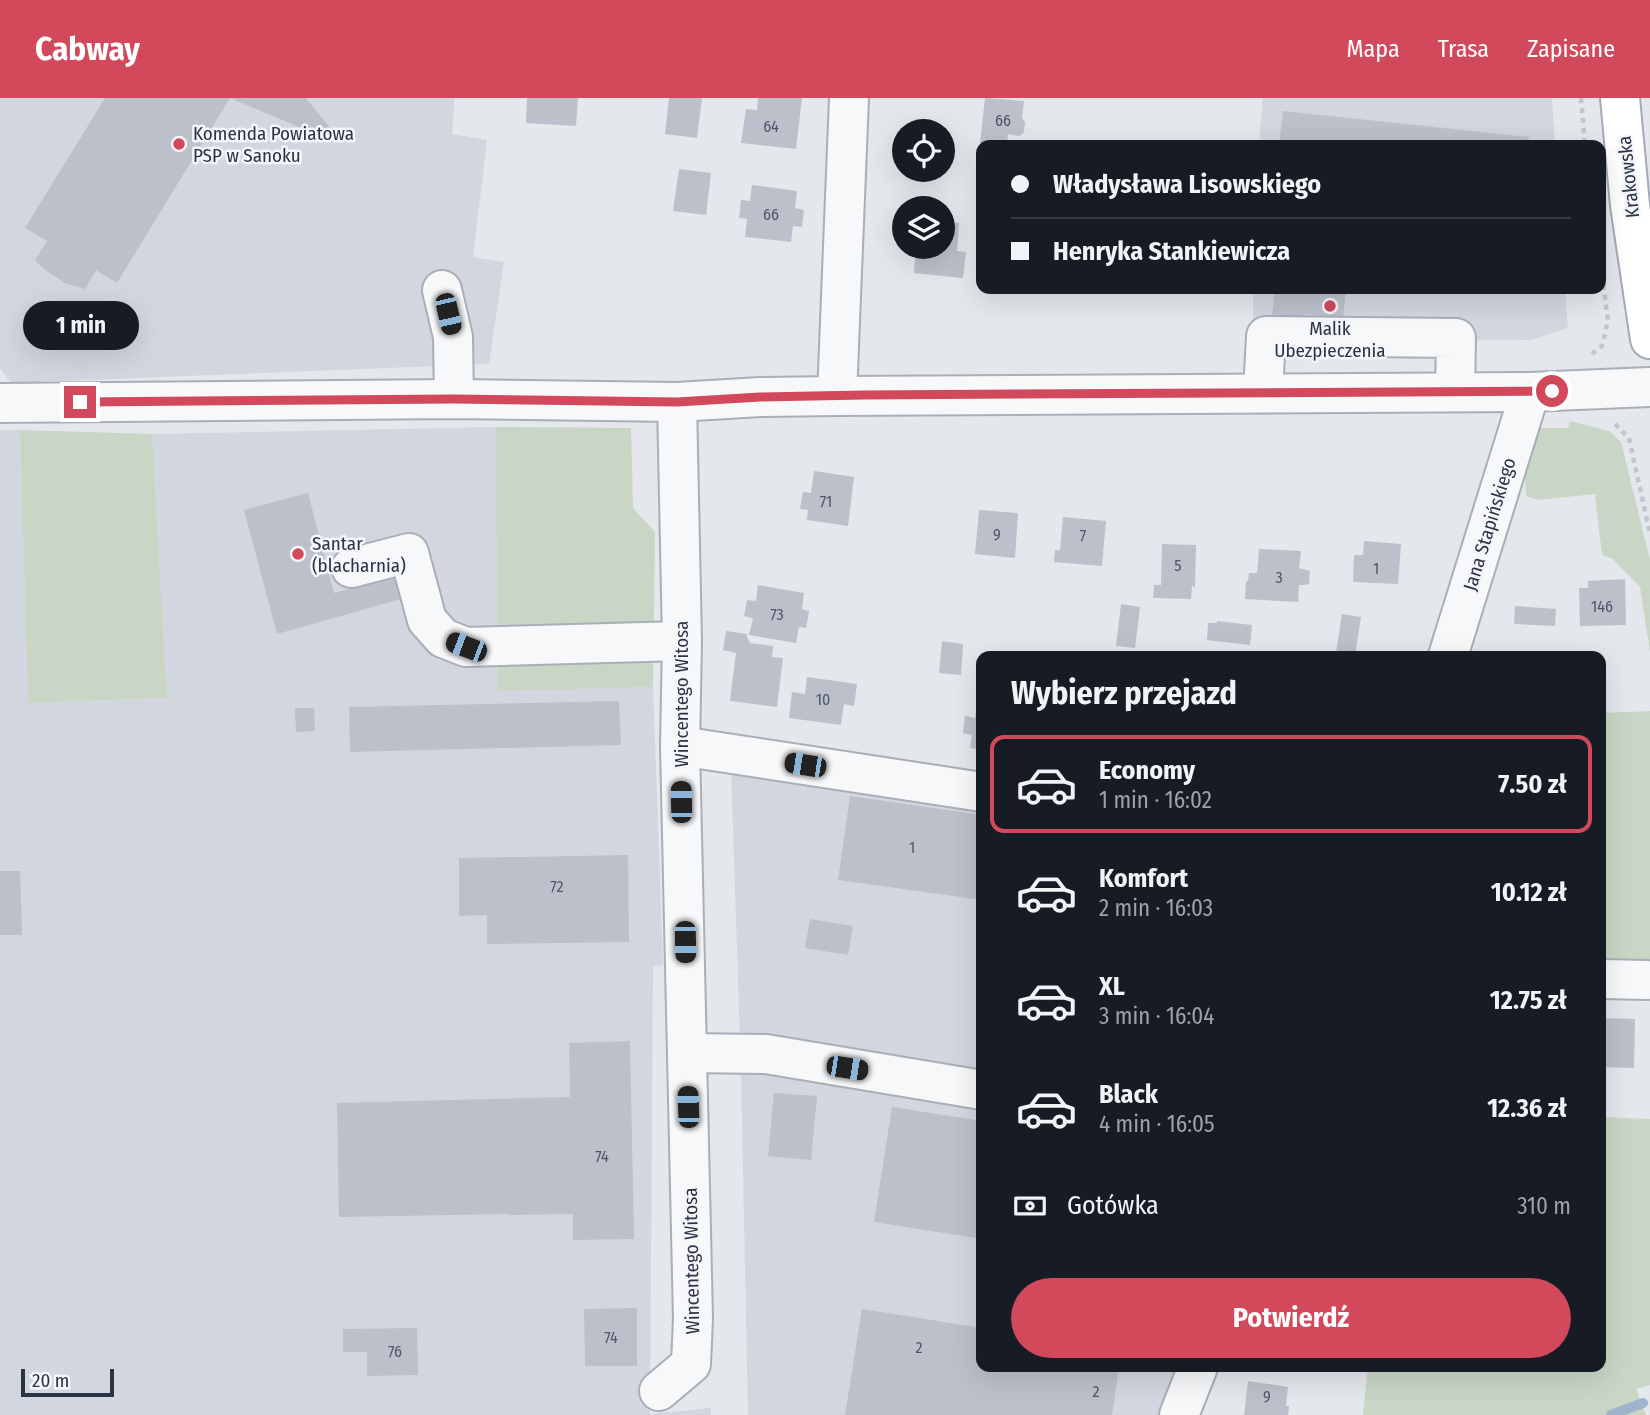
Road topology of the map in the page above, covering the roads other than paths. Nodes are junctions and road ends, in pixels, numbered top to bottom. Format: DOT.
graph roads {
  1 [pos="849,98"];
  2 [pos="1620,98"];
  3 [pos="442,290"];
  4 [pos="1650,339"];
  5 [pos="1650,387"];
  6 [pos="1263,392"];
  7 [pos="1455,392"];
  8 [pos="1530,392"];
  9 [pos="837,396"];
  10 [pos="454,399"];
  11 [pos="677,402"];
  12 [pos="0,403"];
  13 [pos="351,568"];
  14 [pos="682,641"];
  15 [pos="1450,651"];
  16 [pos="680,746"];
  17 [pos="976,791"];
  18 [pos="1606,979"];
  19 [pos="1647,980"];
  20 [pos="687,1053"];
  21 [pos="976,1089"];
  22 [pos="1196,1372"];
  23 [pos="659,1391"];
  24 [pos="1179,1415"];
  1 -- 9 [label="street"];
  2 -- 4 [label="main road, Krakowska"];
  3 -- 10 [label="street"];
  5 -- 8 [label="street"];
  6 -- 7 [label="street"];
  6 -- 7 [label="street"];
  6 -- 9 [label="street"];
  7 -- 8 [label="street"];
  8 -- 15 [label="street, Jana Stapińskiego"];
  9 -- 11 [label="street"];
  10 -- 11 [label="street"];
  10 -- 12 [label="street"];
  11 -- 14 [label="street, Wincentego Witosa"];
  13 -- 14 [label="street"];
  14 -- 16 [label="street, Wincentego Witosa"];
  16 -- 17 [label="street"];
  16 -- 20 [label="street, Wincentego Witosa"];
  18 -- 19 [label="street"];
  20 -- 21 [label="street"];
  20 -- 23 [label="street, Wincentego Witosa"];
  22 -- 24 [label="street"];
}
